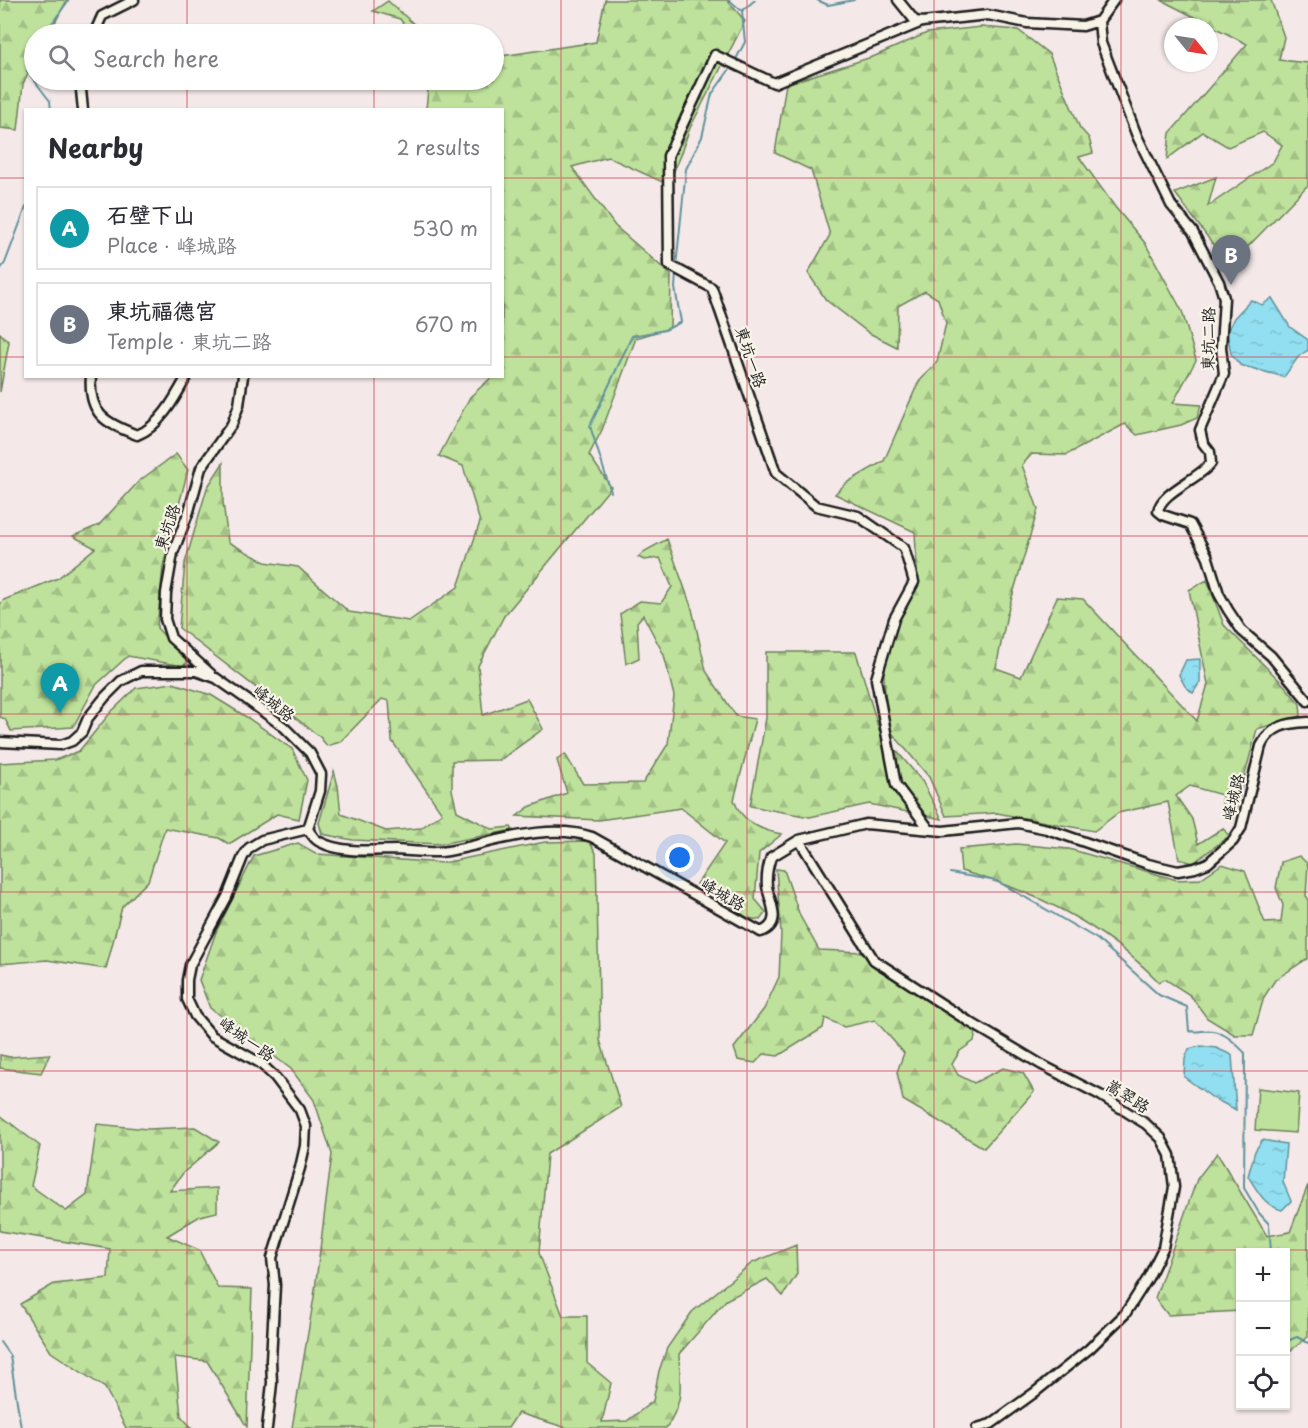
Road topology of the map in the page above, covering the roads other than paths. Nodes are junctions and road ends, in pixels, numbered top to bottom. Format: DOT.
graph roads {
  1 [pos="134,0"];
  2 [pos="898,0"];
  3 [pos="1114,0"];
  4 [pos="1099,21"];
  5 [pos="922,22"];
  6 [pos="98,24"];
  7 [pos="81,90"];
  8 [pos="83,108"];
  9 [pos="91,378"];
  10 [pos="186,378"];
  11 [pos="243,378"];
  12 [pos="216,678"];
  13 [pos="1308,701"];
  14 [pos="1308,722"];
  15 [pos="0,742"];
  16 [pos="308,829"];
  17 [pos="929,829"];
  18 [pos="799,840"];
  19 [pos="267,1428"];
  20 [pos="977,1428"];
  1 -- 6 [label="street"];
  2 -- 5 [label="street"];
  3 -- 4 [label="street"];
  4 -- 5 [label="street"];
  4 -- 13 [label="street, 東坑二路"];
  5 -- 17 [label="street, 東坑一路"];
  7 -- 8 [label="street"];
  9 -- 10 [label="street"];
  11 -- 12 [label="street, 東坑路"];
  12 -- 15 [label="street, 峰城路"];
  12 -- 16 [label="street, 峰城路"];
  14 -- 17 [label="street, 峰城路"];
  16 -- 18 [label="street, 峰城路"];
  16 -- 19 [label="street, 峰城一路"];
  17 -- 18 [label="street, 峰城路"];
  18 -- 20 [label="street, 嵩翠路"];
}
